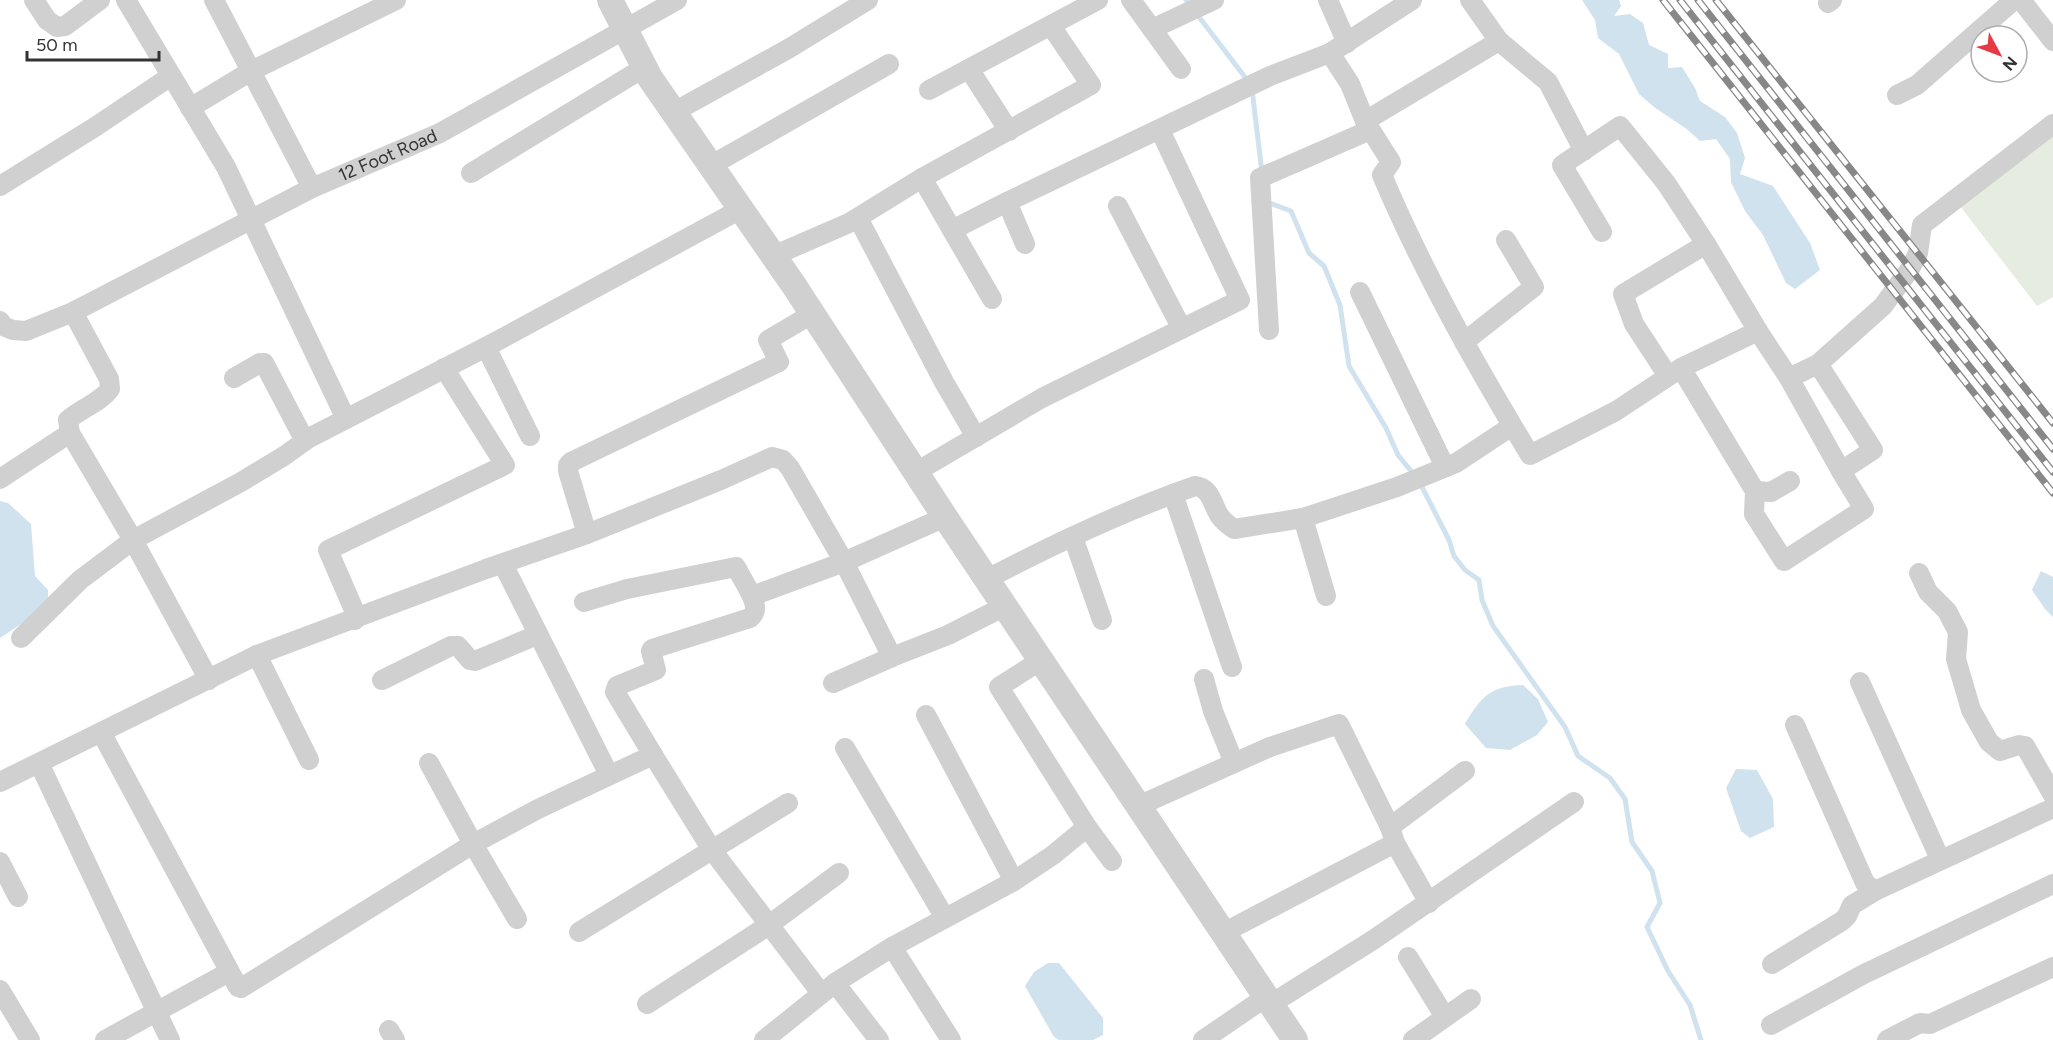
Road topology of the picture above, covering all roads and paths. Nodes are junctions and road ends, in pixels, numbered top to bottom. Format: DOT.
graph roads {
  1 [pos="34,0"];
  2 [pos="100,0"];
  3 [pos="126,0"];
  4 [pos="214,0"];
  5 [pos="396,0"];
  6 [pos="610,0"];
  7 [pos="677,0"];
  8 [pos="868,0"];
  9 [pos="1098,0"];
  10 [pos="1131,0"];
  11 [pos="1214,0"];
  12 [pos="1328,0"];
  13 [pos="1412,0"];
  14 [pos="1470,0"];
  15 [pos="2014,0"];
  16 [pos="2021,0"];
  17 [pos="1051,26"];
  18 [pos="624,28"];
  19 [pos="1152,29"];
  20 [pos="1499,41"];
  21 [pos="2053,41"];
  22 [pos="1338,48"];
  23 [pos="889,64"];
  24 [pos="645,67"];
  25 [pos="969,69"];
  26 [pos="1181,69"];
  27 [pos="251,71"];
  28 [pos="171,76"];
  29 [pos="929,90"];
  30 [pos="1897,95"];
  31 [pos="190,108"];
  32 [pos="674,112"];
  33 [pos="2053,124"];
  34 [pos="1367,126"];
  35 [pos="1160,130"];
  36 [pos="1009,131"];
  37 [pos="1584,151"];
  38 [pos="711,166"];
  39 [pos="471,173"];
  40 [pos="922,178"];
  41 [pos="0,186"];
  42 [pos="312,188"];
  43 [pos="1007,202"];
  44 [pos="1119,206"];
  45 [pos="741,209"];
  46 [pos="858,218"];
  47 [pos="252,220"];
  48 [pos="952,230"];
  49 [pos="1602,232"];
  50 [pos="1506,240"];
  51 [pos="1025,244"];
  52 [pos="1706,244"];
  53 [pos="773,256"];
  54 [pos="1360,292"];
  55 [pos="992,298"];
  56 [pos="73,312"];
  57 [pos="812,314"];
  58 [pos="0,321"];
  59 [pos="1182,329"];
  60 [pos="1269,330"];
  61 [pos="1758,331"];
  62 [pos="1464,342"];
  63 [pos="486,347"];
  64 [pos="1818,364"];
  65 [pos="444,368"];
  66 [pos="1675,372"];
  67 [pos="234,378"];
  68 [pos="1788,378"];
  69 [pos="346,419"];
  70 [pos="1512,426"];
  71 [pos="70,433"];
  72 [pos="530,436"];
  73 [pos="976,437"];
  74 [pos="305,441"];
  75 [pos="1445,467"];
  76 [pos="1841,471"];
  77 [pos="916,472"];
  78 [pos="0,479"];
  79 [pos="1790,481"];
  80 [pos="1755,491"];
  81 [pos="1173,494"];
  82 [pos="945,517"];
  83 [pos="1303,518"];
  84 [pos="587,534"];
  85 [pos="1073,537"];
  86 [pos="133,540"];
  87 [pos="844,562"];
  88 [pos="502,564"];
  89 [pos="1919,573"];
  90 [pos="987,579"];
  91 [pos="752,596"];
  92 [pos="1326,596"];
  93 [pos="584,602"];
  94 [pos="1005,606"];
  95 [pos="355,620"];
  96 [pos="1102,620"];
  97 [pos="537,635"];
  98 [pos="21,638"];
  99 [pos="257,655"];
  100 [pos="892,657"];
  101 [pos="1041,660"];
  102 [pos="1232,667"];
  103 [pos="1204,679"];
  104 [pos="209,680"];
  105 [pos="382,680"];
  106 [pos="1860,682"];
  107 [pos="833,683"];
  108 [pos="926,715"];
  109 [pos="1795,725"];
  110 [pos="101,732"];
  111 [pos="845,748"];
  112 [pos="653,755"];
  113 [pos="309,760"];
  114 [pos="39,763"];
  115 [pos="429,763"];
  116 [pos="1234,763"];
  117 [pos="1465,771"];
  118 [pos="609,775"];
  119 [pos="0,782"];
  120 [pos="2053,795"];
  121 [pos="1574,802"];
  122 [pos="788,803"];
  123 [pos="1138,806"];
  124 [pos="2053,807"];
  125 [pos="1087,826"];
  126 [pos="1393,835"];
  127 [pos="473,844"];
  128 [pos="712,850"];
  129 [pos="1940,859"];
  130 [pos="1112,861"];
  131 [pos="0,862"];
  132 [pos="839,873"];
  133 [pos="1014,881"];
  134 [pos="2053,884"];
  135 [pos="1875,891"];
  136 [pos="18,897"];
  137 [pos="1429,903"];
  138 [pos="945,918"];
  139 [pos="517,919"];
  140 [pos="769,925"];
  141 [pos="579,932"];
  142 [pos="1223,933"];
  143 [pos="892,947"];
  144 [pos="1408,957"];
  145 [pos="1772,964"];
  146 [pos="2053,967"];
  147 [pos="229,972"];
  148 [pos="828,988"];
  149 [pos="0,990"];
  150 [pos="1472,999"];
  151 [pos="1268,1000"];
  152 [pos="647,1004"];
  153 [pos="156,1011"];
  154 [pos="1445,1017"];
  155 [pos="1771,1024"];
  156 [pos="30,1040"];
  157 [pos="105,1040"];
  158 [pos="170,1040"];
  159 [pos="764,1040"];
  160 [pos="879,1040"];
  161 [pos="951,1040"];
  162 [pos="1203,1040"];
  163 [pos="1295,1040"];
  164 [pos="1413,1040"];
  165 [pos="1887,1040"];
  1 -- 2 [label="street"];
  3 -- 28 [label="street"];
  4 -- 27 [label="street"];
  5 -- 27 [label="street"];
  6 -- 18 [label="street"];
  7 -- 18 [label="street, 12 Foot Road"];
  8 -- 32 [label="street"];
  9 -- 17 [label="street"];
  10 -- 19 [label="street"];
  11 -- 19 [label="street"];
  12 -- 22 [label="street"];
  13 -- 22 [label="street"];
  14 -- 20 [label="street"];
  15 -- 30 [label="street"];
  16 -- 21 [label="street"];
  17 -- 25 [label="street"];
  17 -- 36 [label="street"];
  18 -- 24 [label="street"];
  18 -- 42 [label="street, 12 Foot Road"];
  19 -- 26 [label="street"];
  20 -- 34 [label="street"];
  20 -- 37 [label="street"];
  22 -- 34 [label="street"];
  22 -- 35 [label="street"];
  23 -- 38 [label="street"];
  24 -- 32 [label="street"];
  24 -- 39 [label="street"];
  25 -- 29 [label="street"];
  25 -- 36 [label="street"];
  27 -- 31 [label="street"];
  27 -- 42 [label="street"];
  28 -- 31 [label="street"];
  28 -- 41 [label="street"];
  31 -- 47 [label="street"];
  32 -- 38 [label="street"];
  33 -- 64 [label="street"];
  34 -- 60 [label="street"];
  34 -- 62 [label="street"];
  35 -- 43 [label="street"];
  35 -- 59 [label="street"];
  36 -- 40 [label="street"];
  37 -- 49 [label="street"];
  37 -- 52 [label="street"];
  38 -- 45 [label="street"];
  40 -- 46 [label="street"];
  40 -- 48 [label="street"];
  42 -- 47 [label="street, 12 Foot Road"];
  43 -- 48 [label="street"];
  43 -- 51 [label="street"];
  44 -- 59 [label="street"];
  45 -- 53 [label="street"];
  45 -- 63 [label="street"];
  46 -- 53 [label="street"];
  46 -- 73 [label="street"];
  47 -- 56 [label="street, 12 Foot Road"];
  47 -- 69 [label="street"];
  48 -- 55 [label="street"];
  50 -- 62 [label="street"];
  52 -- 61 [label="street"];
  52 -- 66 [label="street"];
  53 -- 57 [label="street"];
  54 -- 75 [label="street"];
  56 -- 58 [label="street, 12 Foot Road"];
  56 -- 71 [label="street"];
  57 -- 77 [label="street"];
  57 -- 84 [label="street"];
  59 -- 73 [label="street"];
  61 -- 66 [label="street"];
  61 -- 68 [label="street"];
  62 -- 70 [label="street"];
  63 -- 65 [label="street"];
  63 -- 72 [label="street"];
  64 -- 68 [label="street"];
  64 -- 76 [label="street"];
  65 -- 69 [label="street"];
  65 -- 95 [label="street"];
  66 -- 70 [label="street"];
  66 -- 80 [label="street"];
  67 -- 74 [label="street"];
  68 -- 76 [label="street"];
  69 -- 74 [label="street"];
  70 -- 75 [label="street"];
  71 -- 78 [label="street"];
  71 -- 86 [label="street"];
  73 -- 77 [label="street"];
  74 -- 86 [label="street"];
  75 -- 83 [label="street"];
  76 -- 80 [label="street"];
  77 -- 82 [label="street"];
  79 -- 80 [label="street"];
  81 -- 83 [label="street"];
  81 -- 85 [label="street"];
  81 -- 102 [label="street"];
  82 -- 87 [label="street"];
  82 -- 90 [label="street"];
  83 -- 92 [label="street"];
  84 -- 87 [label="street"];
  84 -- 88 [label="street"];
  85 -- 90 [label="street"];
  85 -- 96 [label="street"];
  86 -- 98 [label="street"];
  86 -- 104 [label="street"];
  87 -- 91 [label="street"];
  87 -- 100 [label="street"];
  88 -- 95 [label="street"];
  88 -- 97 [label="street"];
  89 -- 120 [label="street"];
  90 -- 94 [label="street"];
  91 -- 93 [label="street"];
  91 -- 112 [label="street"];
  94 -- 100 [label="street"];
  94 -- 101 [label="street"];
  95 -- 99 [label="street"];
  97 -- 105 [label="street"];
  97 -- 118 [label="street"];
  99 -- 104 [label="street"];
  99 -- 113 [label="street"];
  100 -- 107 [label="street"];
  101 -- 123 [label="street"];
  101 -- 125 [label="street"];
  103 -- 116 [label="street"];
  104 -- 110 [label="street"];
  106 -- 129 [label="street"];
  108 -- 133 [label="street"];
  109 -- 135 [label="street"];
  110 -- 114 [label="street"];
  110 -- 147 [label="street"];
  111 -- 138 [label="street"];
  112 -- 118 [label="street"];
  112 -- 128 [label="street"];
  114 -- 119 [label="street"];
  114 -- 153 [label="street"];
  115 -- 127 [label="street"];
  116 -- 123 [label="street"];
  116 -- 126 [label="street"];
  117 -- 126 [label="street"];
  118 -- 127 [label="street"];
  121 -- 137 [label="street"];
  122 -- 128 [label="street"];
  123 -- 142 [label="street"];
  124 -- 129 [label="street"];
  125 -- 130 [label="street"];
  125 -- 133 [label="street"];
  126 -- 137 [label="street"];
  126 -- 142 [label="street"];
  127 -- 139 [label="street"];
  127 -- 147 [label="street"];
  128 -- 140 [label="street"];
  128 -- 141 [label="street"];
  129 -- 135 [label="street"];
  131 -- 136 [label="street"];
  132 -- 140 [label="street"];
  133 -- 138 [label="street"];
  134 -- 155 [label="street"];
  135 -- 145 [label="street"];
  137 -- 151 [label="street"];
  138 -- 143 [label="street"];
  140 -- 148 [label="street"];
  140 -- 152 [label="street"];
  142 -- 151 [label="street"];
  143 -- 148 [label="street"];
  143 -- 161 [label="street"];
  144 -- 154 [label="street"];
  146 -- 165 [label="street"];
  147 -- 153 [label="street"];
  148 -- 159 [label="street"];
  148 -- 160 [label="street"];
  149 -- 156 [label="street"];
  150 -- 154 [label="street"];
  151 -- 162 [label="street"];
  151 -- 163 [label="street"];
  153 -- 157 [label="street"];
  153 -- 158 [label="street"];
  154 -- 164 [label="street"];
}
